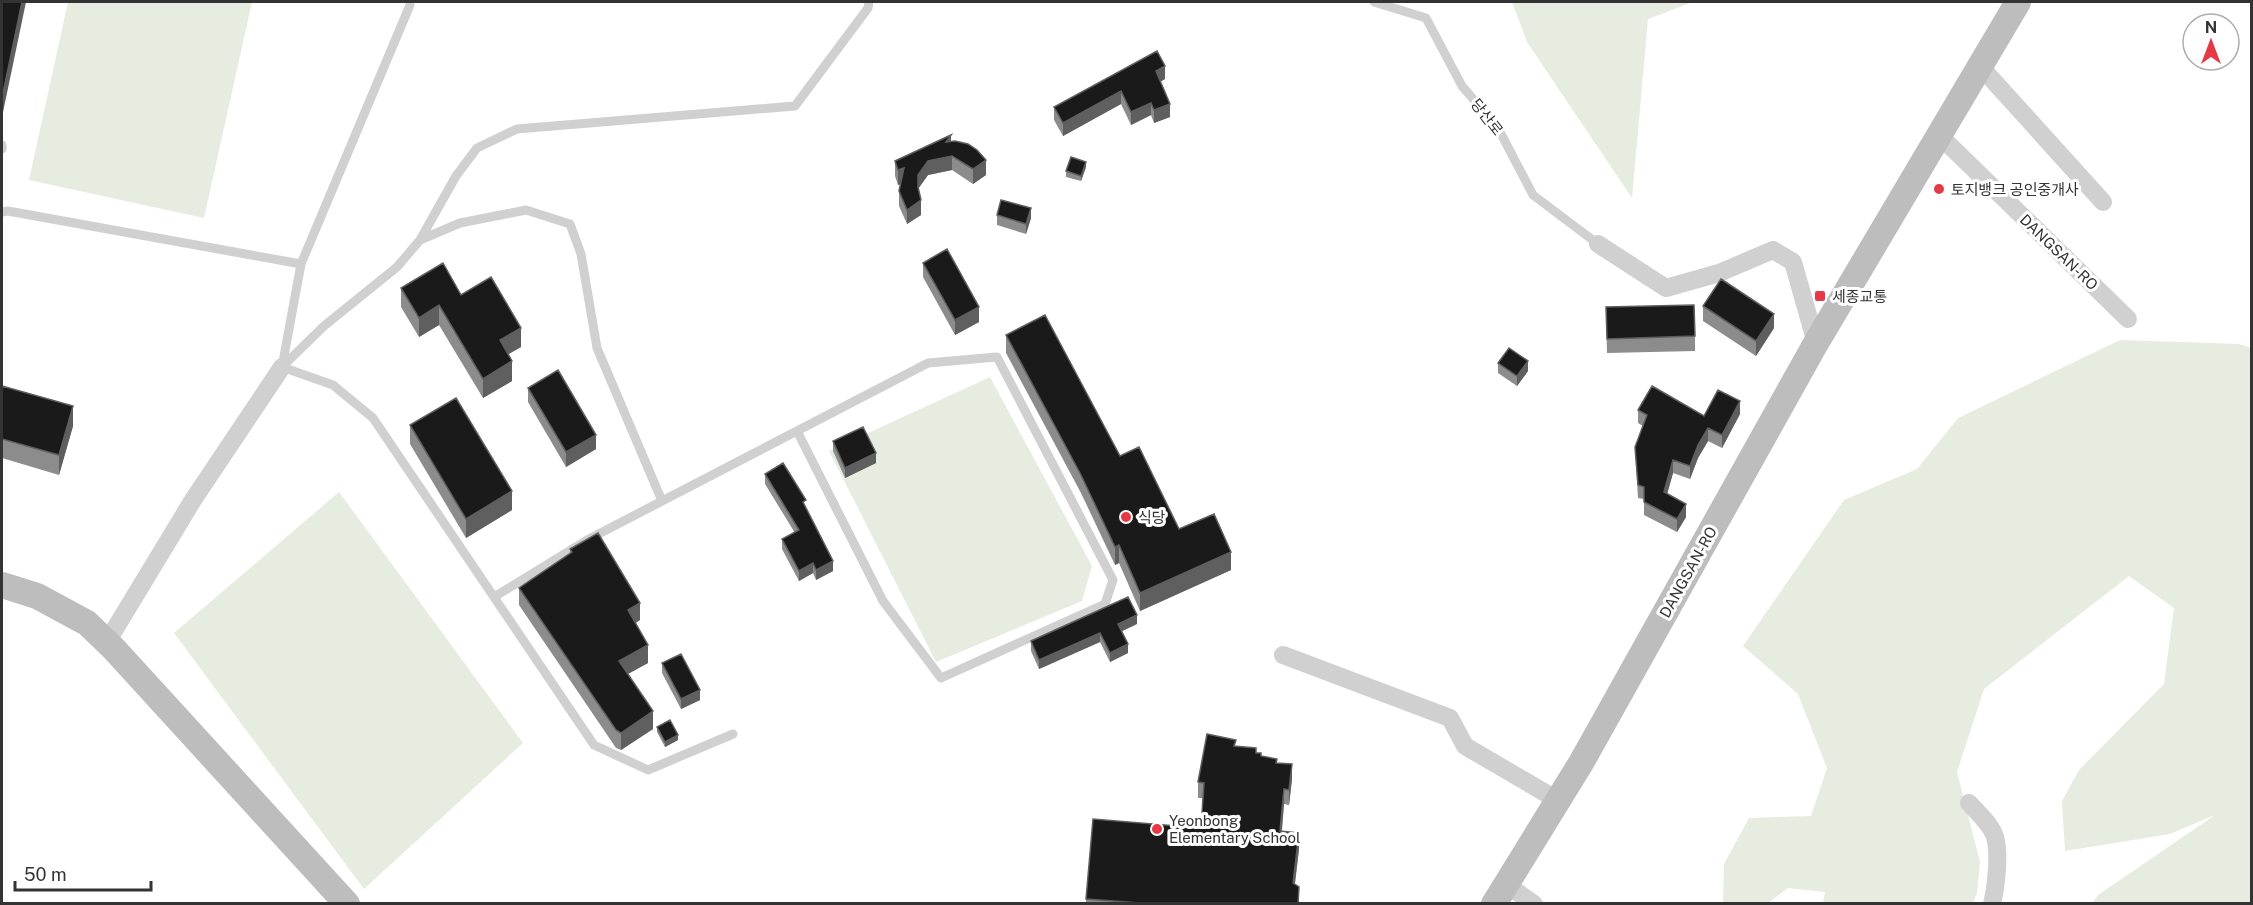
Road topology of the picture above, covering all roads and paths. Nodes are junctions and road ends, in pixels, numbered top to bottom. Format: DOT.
graph roads {
  1 [pos="869,2"];
  2 [pos="1374,2"];
  3 [pos="2018,2"];
  4 [pos="410,5"];
  5 [pos="1980,66"];
  6 [pos="1940,136"];
  7 [pos="2103,202"];
  8 [pos="2,212"];
  9 [pos="420,240"];
  10 [pos="1598,244"];
  11 [pos="301,264"];
  12 [pos="2128,319"];
  13 [pos="1816,343"];
  14 [pos="282,367"];
  15 [pos="797,431"];
  16 [pos="662,501"];
  17 [pos="2,585"];
  18 [pos="494,597"];
  19 [pos="107,642"];
  20 [pos="1283,655"];
  21 [pos="733,734"];
  22 [pos="1559,801"];
  23 [pos="1969,803"];
  24 [pos="1500,894"];
  25 [pos="346,903"];
  26 [pos="1534,903"];
  27 [pos="1992,903"];
  1 -- 9 [label="lane"];
  2 -- 10 [label="lane, 당산로"];
  3 -- 5 [label="main road, DANGSAN-RO"];
  4 -- 11 [label="lane"];
  5 -- 6 [label="main road, DANGSAN-RO"];
  5 -- 7 [label="street"];
  6 -- 12 [label="street, DANGSAN-RO"];
  6 -- 13 [label="main road, DANGSAN-RO"];
  8 -- 11 [label="lane"];
  9 -- 14 [label="lane"];
  9 -- 16 [label="lane"];
  10 -- 13 [label="street"];
  11 -- 14 [label="lane"];
  13 -- 22 [label="main road, DANGSAN-RO"];
  14 -- 18 [label="lane"];
  14 -- 19 [label="street"];
  15 -- 15 [label="lane"];
  15 -- 16 [label="lane"];
  16 -- 18 [label="lane"];
  17 -- 19 [label="main road"];
  18 -- 21 [label="lane"];
  19 -- 25 [label="main road"];
  20 -- 22 [label="street"];
  22 -- 24 [label="main road, DANGSAN-RO"];
  23 -- 27 [label="street"];
  24 -- 26 [label="street, DANGSAN-RO"];
}
